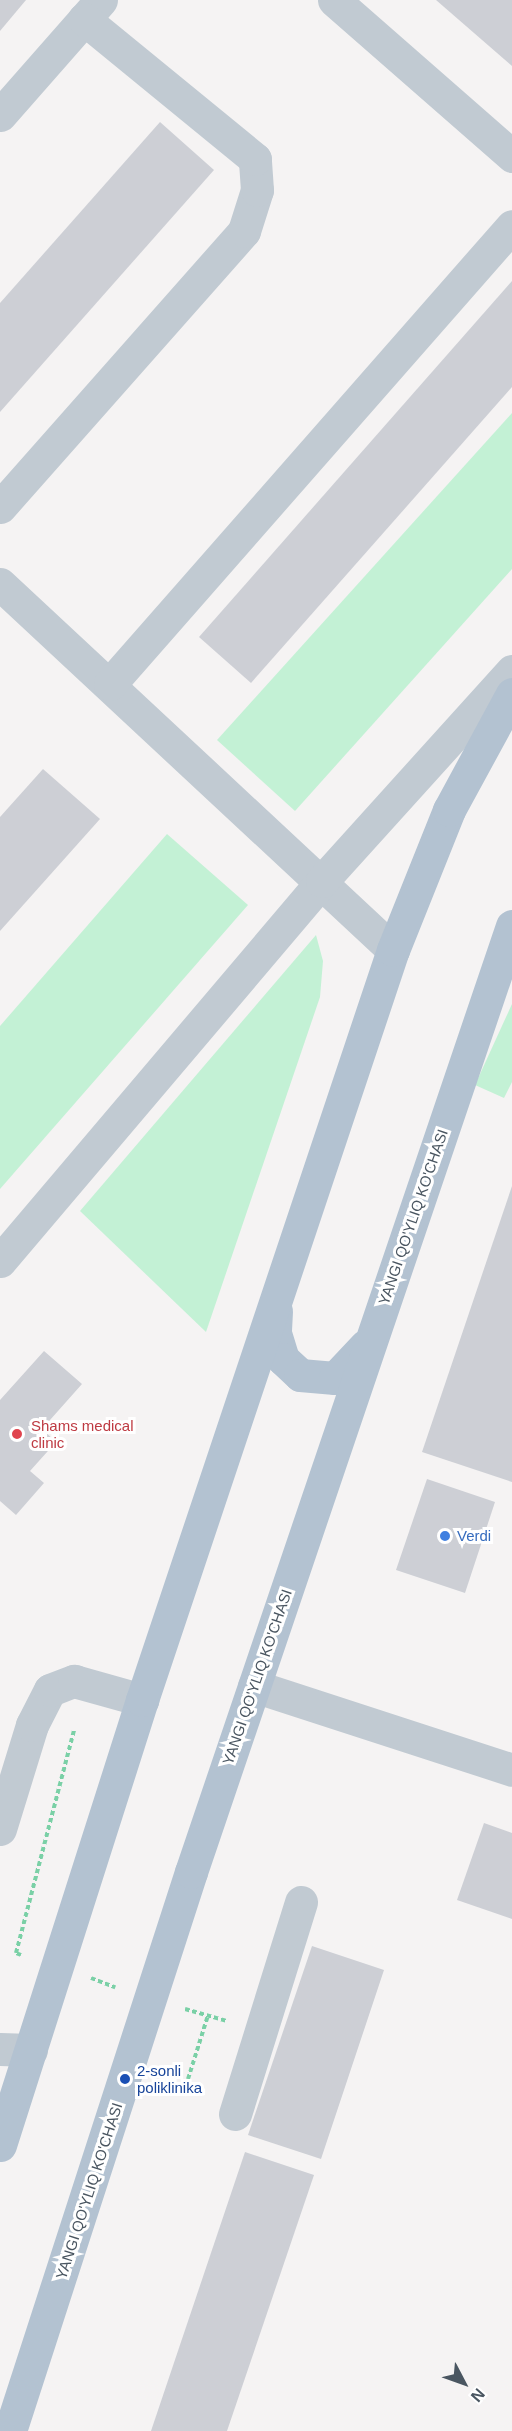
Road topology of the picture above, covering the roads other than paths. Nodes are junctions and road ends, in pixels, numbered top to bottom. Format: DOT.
graph roads {
  1 [pos="334,0"];
  2 [pos="93,9"];
  3 [pos="0,115"];
  4 [pos="512,156"];
  5 [pos="512,226"];
  6 [pos="0,507"];
  7 [pos="0,584"];
  8 [pos="512,671"];
  9 [pos="110,684"];
  10 [pos="512,694"];
  11 [pos="322,881"];
  12 [pos="512,927"];
  13 [pos="393,950"];
  14 [pos="0,1262"];
  15 [pos="276,1298"];
  16 [pos="373,1335"];
  17 [pos="254,1686"];
  18 [pos="142,1700"];
  19 [pos="512,1770"];
  20 [pos="0,1829"];
  21 [pos="301,1902"];
  22 [pos="15,2049"];
  23 [pos="235,2114"];
  24 [pos="0,2145"];
  25 [pos="10,2431"];
  1 -- 4 [label="street"];
  2 -- 3 [label="street"];
  2 -- 6 [label="street"];
  5 -- 9 [label="street"];
  7 -- 9 [label="street"];
  8 -- 11 [label="street"];
  9 -- 11 [label="street"];
  10 -- 13 [label="main road"];
  11 -- 13 [label="street"];
  11 -- 14 [label="street"];
  12 -- 16 [label="main road, YANGI QO'YLIQ KO'CHASI"];
  13 -- 15 [label="main road"];
  15 -- 16 [label="main road"];
  15 -- 18 [label="main road"];
  16 -- 17 [label="main road, YANGI QO'YLIQ KO'CHASI"];
  17 -- 19 [label="street"];
  17 -- 25 [label="main road, YANGI QO'YLIQ KO'CHASI"];
  18 -- 20 [label="street"];
  18 -- 22 [label="main road"];
  21 -- 23 [label="street"];
  22 -- 24 [label="main road"];
}
